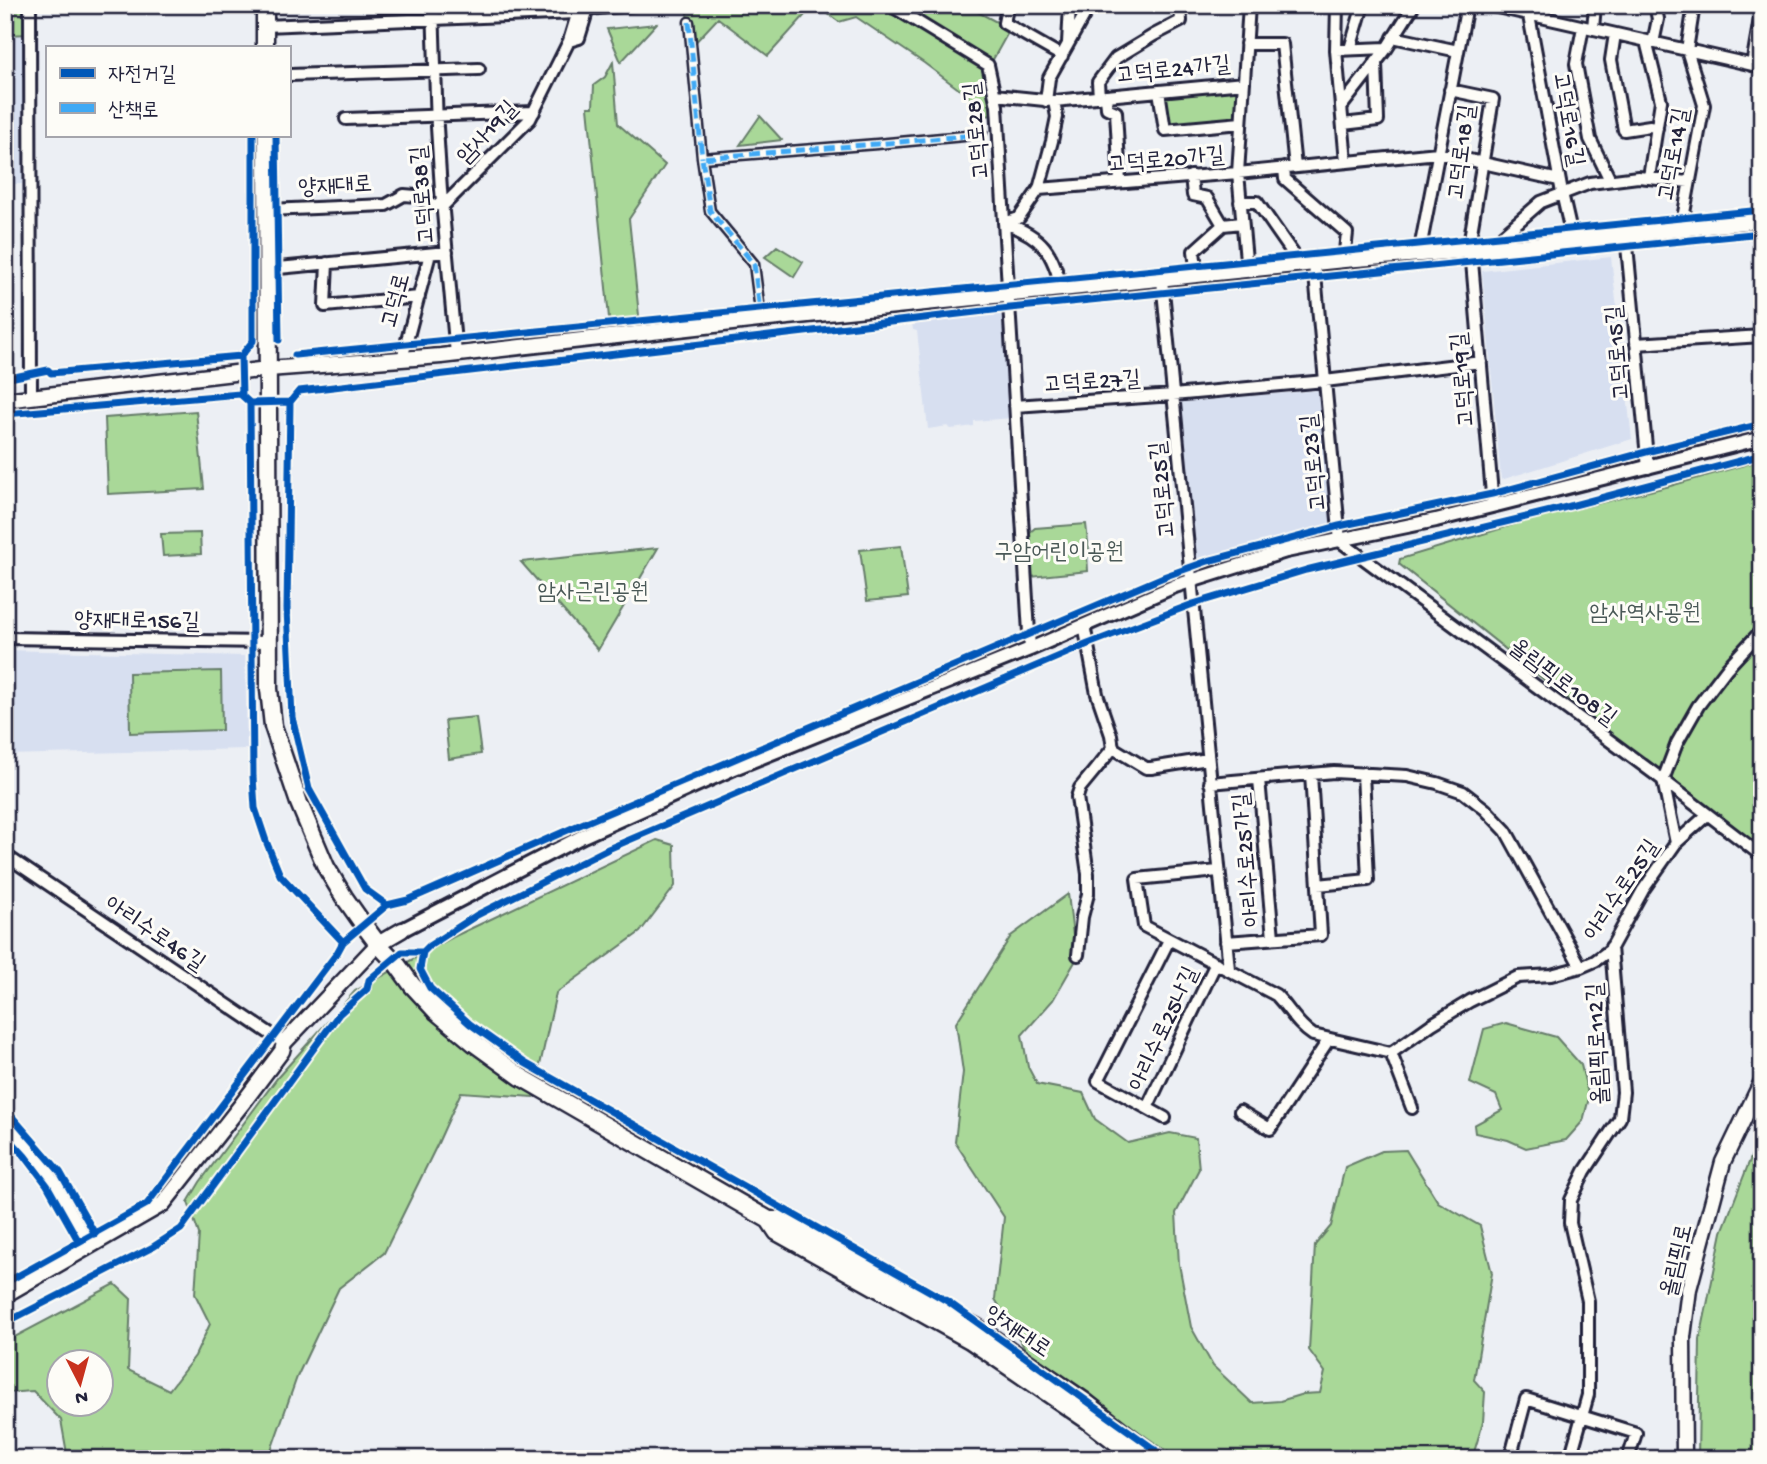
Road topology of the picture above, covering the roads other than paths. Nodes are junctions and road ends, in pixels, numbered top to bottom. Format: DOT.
graph roads {
  1 [pos="30,5"];
  2 [pos="265,5"];
  3 [pos="433,5"];
  4 [pos="633,5"];
  5 [pos="890,5"];
  6 [pos="1002,5"];
  7 [pos="1070,5"];
  8 [pos="1087,5"];
  9 [pos="1180,5"];
  10 [pos="1249,5"];
  11 [pos="1336,5"];
  12 [pos="1363,5"];
  13 [pos="1414,5"];
  14 [pos="1467,5"];
  15 [pos="1488,5"];
  16 [pos="1595,5"];
  17 [pos="1655,5"];
  18 [pos="1694,5"];
  19 [pos="588,7"];
  20 [pos="1762,8"];
  21 [pos="576,9"];
  22 [pos="1528,10"];
  23 [pos="433,19"];
  24 [pos="689,22"];
  25 [pos="265,26"];
  26 [pos="1588,28"];
  27 [pos="1615,34"];
  28 [pos="1393,37"];
  29 [pos="569,41"];
  30 [pos="1649,42"];
  31 [pos="1246,44"];
  32 [pos="265,46"];
  33 [pos="1068,46"];
  34 [pos="1387,48"];
  35 [pos="1350,49"];
  36 [pos="1336,50"];
  37 [pos="1687,50"];
  38 [pos="1458,51"];
  39 [pos="1062,56"];
  40 [pos="1376,62"];
  41 [pos="1757,66"];
  42 [pos="479,69"];
  43 [pos="435,71"];
  44 [pos="290,75"];
  45 [pos="1244,83"];
  46 [pos="1450,90"];
  47 [pos="1159,91"];
  48 [pos="995,95"];
  49 [pos="1102,96"];
  50 [pos="1050,101"];
  51 [pos="1341,107"];
  52 [pos="534,112"];
  53 [pos="436,115"];
  54 [pos="346,120"];
  55 [pos="1241,123"];
  56 [pos="1342,124"];
  57 [pos="1657,128"];
  58 [pos="982,132"];
  59 [pos="267,136"];
  60 [pos="1438,153"];
  61 [pos="702,158"];
  62 [pos="1346,162"];
  63 [pos="1482,163"];
  64 [pos="1290,167"];
  65 [pos="1238,173"];
  66 [pos="1191,177"];
  67 [pos="1650,177"];
  68 [pos="1559,180"];
  69 [pos="1611,180"];
  70 [pos="1689,182"];
  71 [pos="1120,183"];
  72 [pos="1039,189"];
  73 [pos="1562,192"];
  74 [pos="1240,202"];
  75 [pos="443,206"];
  76 [pos="268,210"];
  77 [pos="1762,220"];
  78 [pos="1004,223"];
  79 [pos="1242,223"];
  80 [pos="1223,225"];
  81 [pos="1681,229"];
  82 [pos="1626,235"];
  83 [pos="1573,241"];
  84 [pos="1486,249"];
  85 [pos="1469,250"];
  86 [pos="447,252"];
  87 [pos="430,254"];
  88 [pos="1419,254"];
  89 [pos="1344,260"];
  90 [pos="327,264"];
  91 [pos="1307,265"];
  92 [pos="268,269"];
  93 [pos="1247,271"];
  94 [pos="1197,276"];
  95 [pos="1162,280"];
  96 [pos="1062,290"];
  97 [pos="1009,295"];
  98 [pos="419,297"];
  99 [pos="759,303"];
  100 [pos="1762,336"];
  101 [pos="1636,344"];
  102 [pos="456,354"];
  103 [pos="402,359"];
  104 [pos="1480,362"];
  105 [pos="268,369"];
  106 [pos="1325,381"];
  107 [pos="1173,395"];
  108 [pos="31,397"];
  109 [pos="5,400"];
  110 [pos="1015,406"];
  111 [pos="1762,438"];
  112 [pos="1648,468"];
  113 [pos="1493,506"];
  114 [pos="1340,541"];
  115 [pos="1191,581"];
  116 [pos="1084,625"];
  117 [pos="1762,630"];
  118 [pos="5,638"];
  119 [pos="268,642"];
  120 [pos="1030,649"];
  121 [pos="1113,748"];
  122 [pos="1208,760"];
  123 [pos="1363,773"];
  124 [pos="1311,774"];
  125 [pos="1259,779"];
  126 [pos="1663,780"];
  127 [pos="1210,783"];
  128 [pos="1707,814"];
  129 [pos="1676,843"];
  130 [pos="5,855"];
  131 [pos="1762,856"];
  132 [pos="1218,871"];
  133 [pos="1318,885"];
  134 [pos="402,930"];
  135 [pos="1273,938"];
  136 [pos="1169,940"];
  137 [pos="1226,942"];
  138 [pos="378,944"];
  139 [pos="1611,947"];
  140 [pos="1078,956"];
  141 [pos="1216,962"];
  142 [pos="1580,967"];
  143 [pos="1229,970"];
  144 [pos="1329,1039"];
  145 [pos="284,1043"];
  146 [pos="1391,1053"];
  147 [pos="1762,1082"];
  148 [pos="1147,1108"];
  149 [pos="1412,1108"];
  150 [pos="1240,1111"];
  151 [pos="1165,1118"];
  152 [pos="5,1121"];
  153 [pos="769,1220"];
  154 [pos="90,1246"];
  155 [pos="5,1295"];
  156 [pos="1582,1416"];
  157 [pos="1138,1459"];
  158 [pos="1158,1459"];
  159 [pos="1510,1459"];
  160 [pos="1570,1459"];
  161 [pos="1628,1459"];
  162 [pos="1684,1459"];
  1 -- 108 [label="street"];
  2 -- 25 [label="main road"];
  3 -- 23 [label="street, 고덕로38길"];
  4 -- 19 [label="street"];
  5 -- 48 [label="street, 고덕로28길"];
  6 -- 39 [label="street"];
  7 -- 33 [label="street"];
  8 -- 33 [label="street"];
  9 -- 49 [label="street"];
  10 -- 31 [label="street"];
  11 -- 36 [label="street"];
  12 -- 35 [label="street"];
  13 -- 28 [label="street"];
  14 -- 38 [label="street"];
  15 -- 22 [label="street"];
  16 -- 26 [label="street"];
  17 -- 30 [label="street"];
  18 -- 37 [label="street, 고덕로14길"];
  19 -- 29 [label="street, 암사19길"];
  20 -- 41 [label="street"];
  21 -- 23 [label="street"];
  21 -- 29 [label="street"];
  22 -- 26 [label="street"];
  22 -- 68 [label="street, 고덕로16길"];
  23 -- 25 [label="street"];
  23 -- 43 [label="street, 고덕로38길"];
  24 -- 61 [label="street"];
  25 -- 32 [label="main road"];
  26 -- 27 [label="street"];
  26 -- 69 [label="street"];
  27 -- 30 [label="street"];
  27 -- 57 [label="street"];
  28 -- 34 [label="street"];
  28 -- 38 [label="street"];
  29 -- 52 [label="street, 암사19길"];
  30 -- 37 [label="street"];
  30 -- 57 [label="street"];
  31 -- 45 [label="street"];
  31 -- 64 [label="street"];
  33 -- 39 [label="street"];
  34 -- 35 [label="street"];
  34 -- 40 [label="street"];
  35 -- 36 [label="street"];
  36 -- 51 [label="street"];
  37 -- 41 [label="street"];
  37 -- 70 [label="street, 고덕로14길"];
  38 -- 46 [label="street"];
  39 -- 50 [label="street"];
  40 -- 51 [label="street"];
  40 -- 56 [label="street"];
  42 -- 43 [label="street"];
  43 -- 44 [label="street"];
  43 -- 53 [label="street, 고덕로38길"];
  45 -- 47 [label="street, 고덕로24가길"];
  45 -- 55 [label="street"];
  46 -- 60 [label="street"];
  46 -- 63 [label="street, 고덕로18길"];
  47 -- 49 [label="street, 고덕로24가길"];
  47 -- 55 [label="street"];
  48 -- 50 [label="street, 고덕로24가길"];
  48 -- 78 [label="street, 고덕로28길"];
  49 -- 50 [label="street, 고덕로24가길"];
  49 -- 71 [label="street, 고덕로24가길"];
  50 -- 72 [label="street"];
  51 -- 56 [label="street"];
  52 -- 53 [label="street, 고덕로38길"];
  52 -- 75 [label="street, 암사19길"];
  53 -- 54 [label="street, 고덕로38길"];
  53 -- 75 [label="street, 고덕로38길"];
  55 -- 65 [label="street"];
  56 -- 62 [label="street"];
  57 -- 67 [label="street"];
  58 -- 61 [label="street"];
  59 -- 76 [label="main road, 양재대로"];
  60 -- 62 [label="street, 고덕로20가길"];
  60 -- 63 [label="street, 고덕로20가길"];
  60 -- 88 [label="street"];
  61 -- 99 [label="street"];
  62 -- 64 [label="street, 고덕로20가길"];
  63 -- 68 [label="street, 고덕로20가길"];
  63 -- 85 [label="street, 고덕로18길"];
  64 -- 65 [label="street, 고덕로20가길"];
  64 -- 89 [label="street"];
  65 -- 66 [label="street, 고덕로20가길"];
  65 -- 74 [label="street"];
  66 -- 71 [label="street, 고덕로20가길"];
  66 -- 80 [label="street"];
  67 -- 69 [label="street"];
  67 -- 70 [label="street"];
  68 -- 73 [label="street, 고덕로16길"];
  69 -- 73 [label="street"];
  70 -- 81 [label="street, 고덕로14길"];
  71 -- 72 [label="street, 고덕로20가길"];
  72 -- 78 [label="street"];
  73 -- 83 [label="street, 고덕로16길"];
  73 -- 84 [label="street"];
  74 -- 79 [label="street"];
  74 -- 91 [label="street"];
  75 -- 76 [label="street, 양재대로"];
  75 -- 86 [label="street, 고덕로38길"];
  76 -- 92 [label="main road, 양재대로"];
  77 -- 81 [label="main road, 고덕로"];
  78 -- 96 [label="street"];
  78 -- 97 [label="street, 고덕로28길"];
  79 -- 80 [label="street"];
  79 -- 93 [label="street"];
  80 -- 94 [label="street"];
  81 -- 82 [label="main road, 고덕로"];
  82 -- 83 [label="main road, 고덕로"];
  82 -- 101 [label="street, 고덕로15길"];
  83 -- 84 [label="main road, 고덕로"];
  84 -- 85 [label="main road, 고덕로"];
  85 -- 88 [label="main road, 고덕로"];
  85 -- 104 [label="street, 고덕로19길"];
  86 -- 87 [label="street"];
  86 -- 102 [label="street, 고덕로38길"];
  87 -- 90 [label="street"];
  87 -- 98 [label="street, 고덕로"];
  88 -- 89 [label="main road, 고덕로"];
  89 -- 91 [label="main road, 고덕로"];
  90 -- 92 [label="street"];
  90 -- 98 [label="street"];
  91 -- 93 [label="main road, 고덕로"];
  91 -- 106 [label="street, 고덕로23길"];
  92 -- 105 [label="main road, 양재대로"];
  93 -- 94 [label="main road, 고덕로"];
  94 -- 95 [label="main road, 고덕로"];
  95 -- 96 [label="main road, 고덕로"];
  95 -- 107 [label="street, 고덕로25길"];
  96 -- 97 [label="main road, 고덕로"];
  97 -- 102 [label="main road, 고덕로"];
  97 -- 110 [label="street, 고덕로27길"];
  98 -- 103 [label="street, 고덕로"];
  100 -- 101 [label="street"];
  101 -- 112 [label="street, 고덕로15길"];
  102 -- 103 [label="main road, 고덕로"];
  103 -- 105 [label="main road, 고덕로"];
  104 -- 106 [label="street, 고덕로23길"];
  104 -- 113 [label="street, 고덕로19길"];
  105 -- 108 [label="main road, 고덕로"];
  105 -- 119 [label="main road, 양재대로"];
  106 -- 107 [label="street"];
  106 -- 114 [label="street, 고덕로23길"];
  107 -- 110 [label="street, 고덕로27길"];
  107 -- 115 [label="street, 고덕로25길"];
  108 -- 109 [label="main road, 고덕로"];
  110 -- 120 [label="street, 고덕로27길"];
  111 -- 112 [label="street"];
  112 -- 113 [label="street"];
  113 -- 114 [label="street"];
  114 -- 115 [label="street"];
  114 -- 126 [label="street, 올림픽로108길"];
  115 -- 116 [label="street"];
  115 -- 122 [label="street"];
  116 -- 120 [label="street"];
  116 -- 121 [label="street"];
  117 -- 126 [label="street"];
  118 -- 119 [label="street, 양재대로156길"];
  119 -- 138 [label="main road, 양재대로"];
  120 -- 134 [label="street"];
  121 -- 122 [label="street"];
  121 -- 140 [label="street"];
  122 -- 127 [label="street"];
  123 -- 124 [label="street, 아리수로25가길"];
  123 -- 133 [label="street"];
  123 -- 142 [label="street, 아리수로25가길"];
  124 -- 125 [label="street, 아리수로25가길"];
  124 -- 133 [label="street"];
  125 -- 127 [label="street, 아리수로25가길"];
  125 -- 135 [label="street, 아리수로25가길"];
  126 -- 128 [label="street, 올림픽로108길"];
  126 -- 129 [label="street, 아리수로25길"];
  127 -- 132 [label="street"];
  128 -- 129 [label="street"];
  128 -- 131 [label="street, 올림픽로108길"];
  129 -- 139 [label="street, 아리수로25길"];
  130 -- 145 [label="street, 아리수로46길"];
  132 -- 136 [label="street"];
  132 -- 137 [label="street"];
  133 -- 135 [label="street"];
  134 -- 138 [label="main road"];
  135 -- 137 [label="street"];
  136 -- 141 [label="street"];
  136 -- 148 [label="street, 아리수로25나길"];
  137 -- 143 [label="street"];
  138 -- 145 [label="main road"];
  138 -- 153 [label="main road, 양재대로"];
  139 -- 142 [label="street, 아리수로25길"];
  139 -- 156 [label="street, 올림픽로112길"];
  141 -- 143 [label="street"];
  141 -- 148 [label="street, 아리수로25나길"];
  142 -- 146 [label="street, 아리수로25길"];
  143 -- 144 [label="street"];
  144 -- 146 [label="street"];
  144 -- 150 [label="street"];
  145 -- 154 [label="main road"];
  146 -- 149 [label="street"];
  147 -- 162 [label="main road, 올림픽로"];
  148 -- 151 [label="street"];
  152 -- 154 [label="street"];
  153 -- 157 [label="main road, 양재대로"];
  153 -- 158 [label="main road, 양재대로"];
  154 -- 155 [label="main road"];
  156 -- 159 [label="street"];
  156 -- 160 [label="street, 올림픽로112길"];
  156 -- 161 [label="street"];
}
